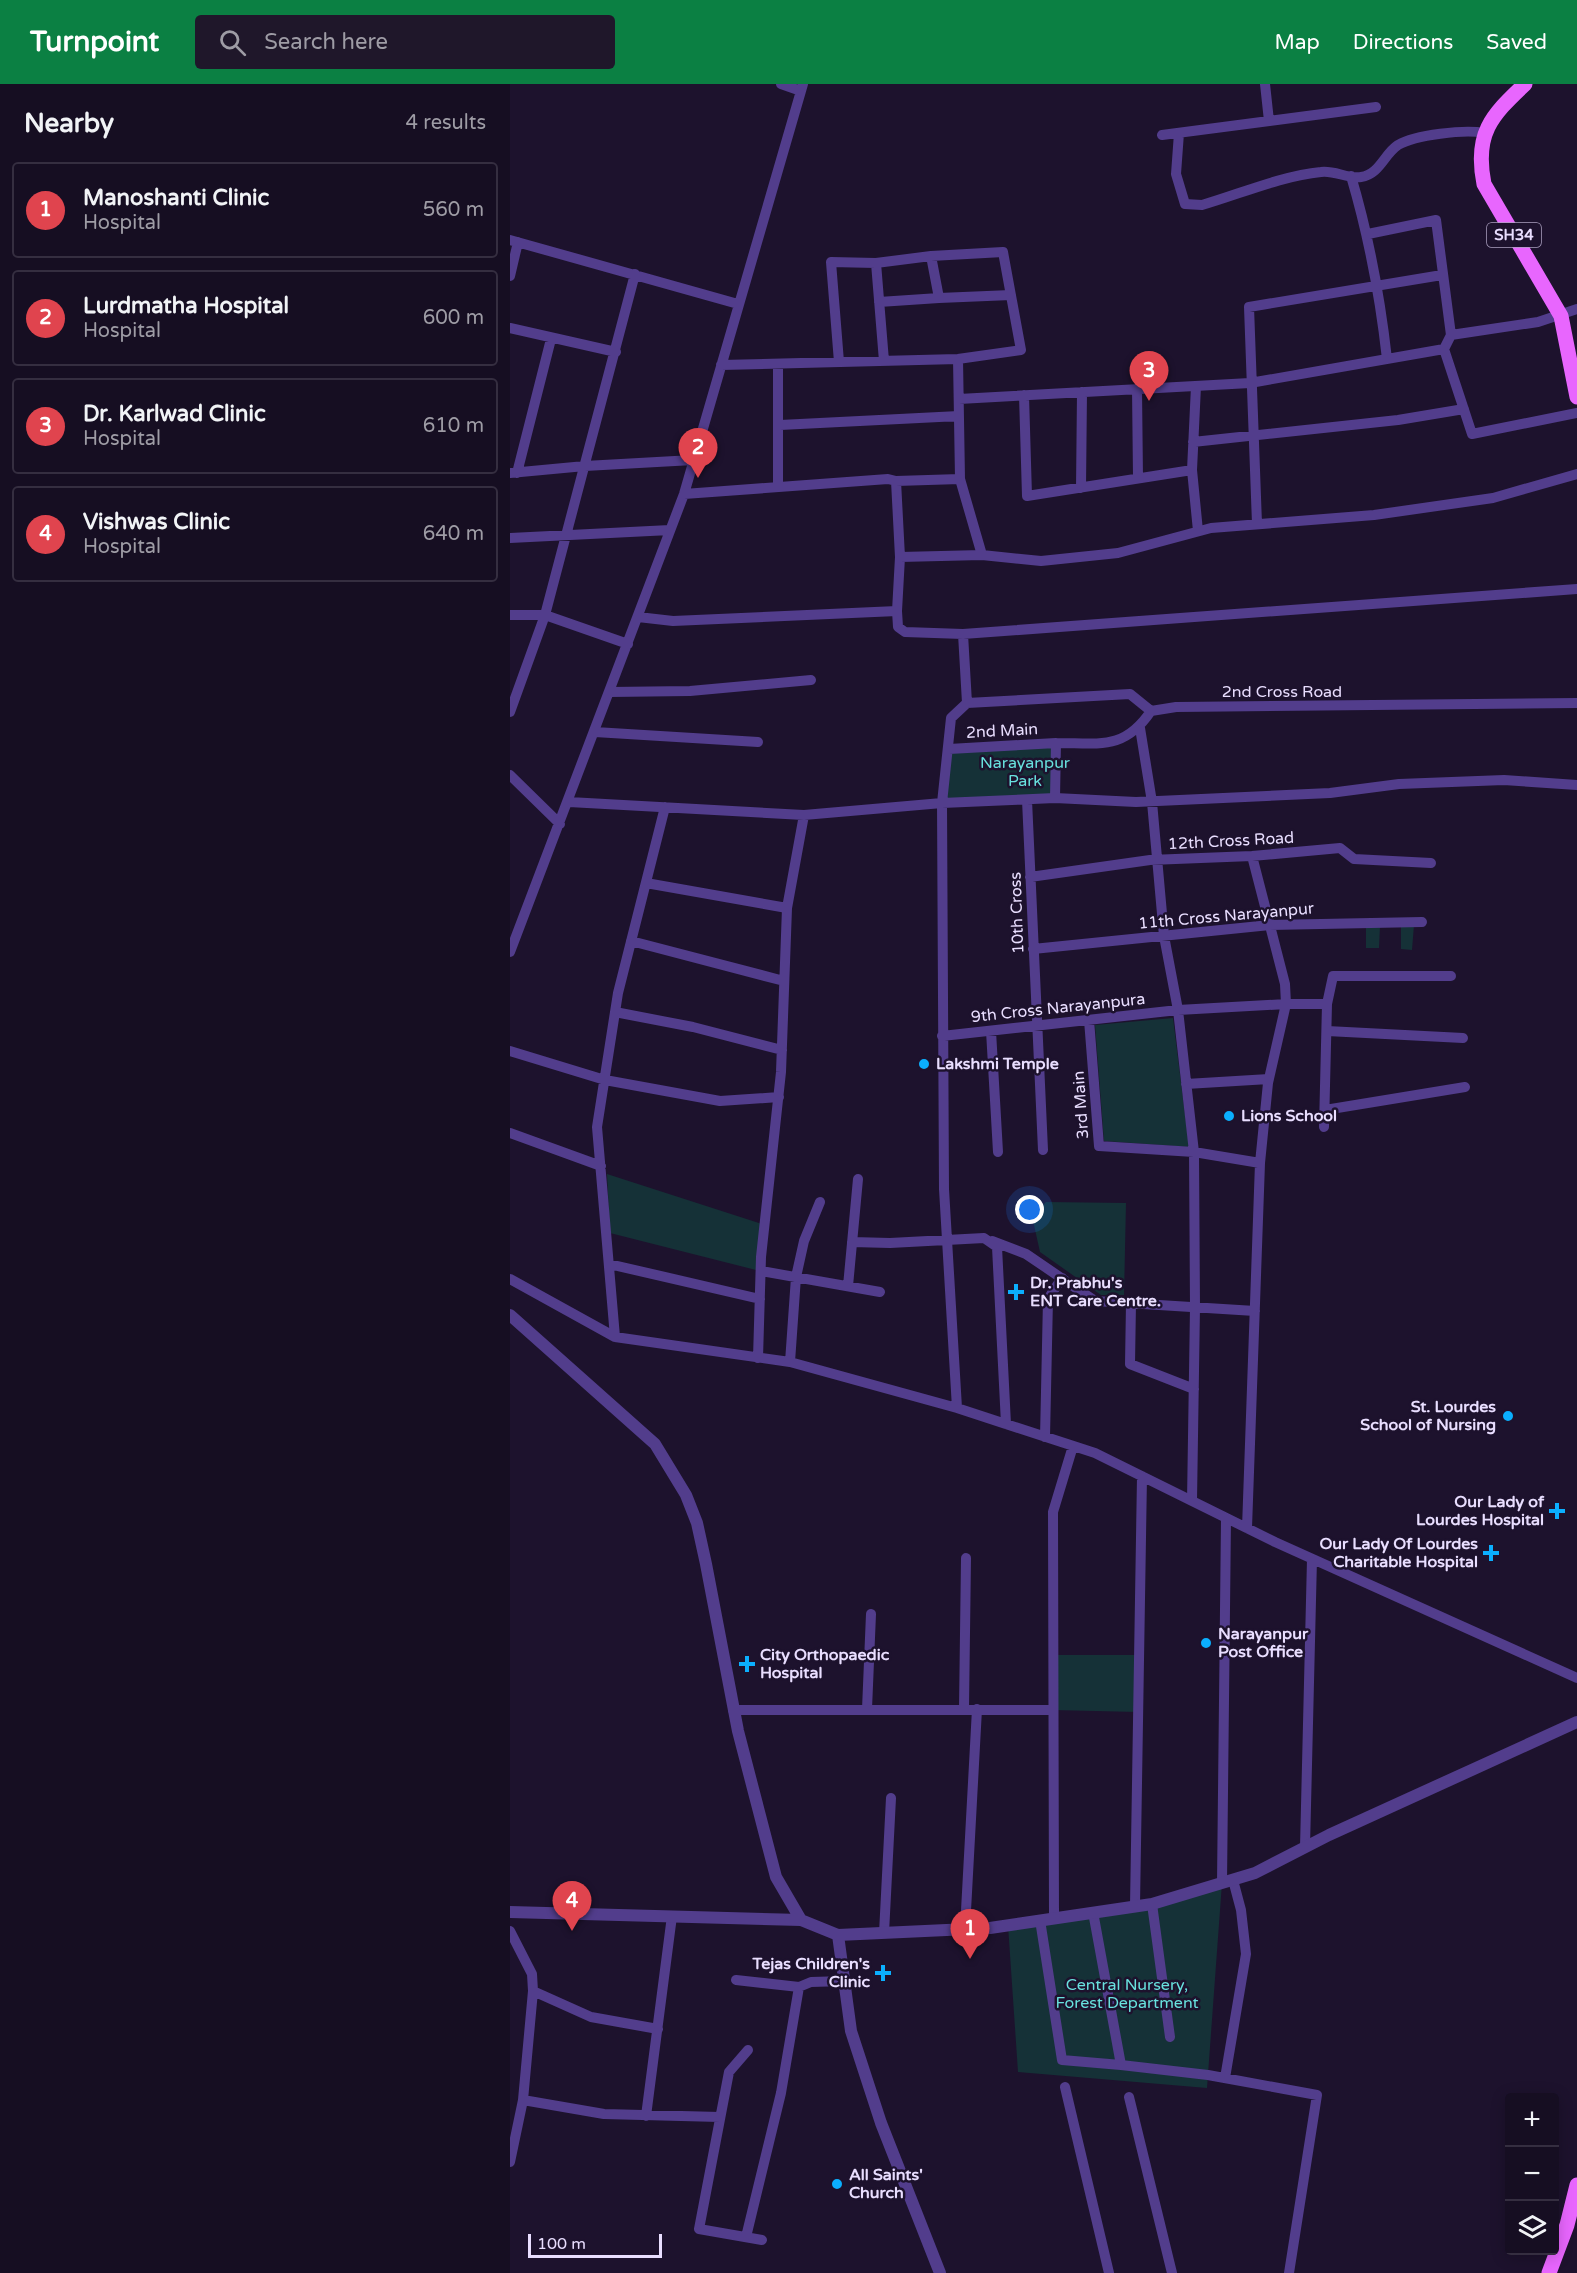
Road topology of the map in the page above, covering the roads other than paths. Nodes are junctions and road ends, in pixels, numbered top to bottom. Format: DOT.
graph roads {
  1 [pos="782,84"];
  2 [pos="1265,84"];
  3 [pos="1526,84"];
  4 [pos="802,88"];
  5 [pos="1376,107"];
  6 [pos="1269,121"];
  7 [pos="1179,133"];
  8 [pos="1484,134"];
  9 [pos="1162,135"];
  10 [pos="1351,176"];
  11 [pos="1368,234"];
  12 [pos="514,241"];
  13 [pos="930,256"];
  14 [pos="876,263"];
  15 [pos="635,274"];
  16 [pos="1442,275"];
  17 [pos="510,276"];
  18 [pos="1378,287"];
  19 [pos="1011,295"];
  20 [pos="939,298"];
  21 [pos="879,302"];
  22 [pos="738,304"];
  23 [pos="1577,309"];
  24 [pos="1561,316"];
  25 [pos="510,328"];
  26 [pos="1451,334"];
  27 [pos="551,339"];
  28 [pos="1444,349"];
  29 [pos="616,352"];
  30 [pos="958,359"];
  31 [pos="1387,359"];
  32 [pos="884,361"];
  33 [pos="839,362"];
  34 [pos="778,364"];
  35 [pos="721,365"];
  36 [pos="1250,382"];
  37 [pos="1196,386"];
  38 [pos="1137,389"];
  39 [pos="1082,392"];
  40 [pos="1024,396"];
  41 [pos="1577,397"];
  42 [pos="959,399"];
  43 [pos="1464,409"];
  44 [pos="1577,413"];
  45 [pos="959,416"];
  46 [pos="780,425"];
  47 [pos="1253,435"];
  48 [pos="1193,442"];
  49 [pos="693,460"];
  50 [pos="585,466"];
  51 [pos="1192,470"];
  52 [pos="514,473"];
  53 [pos="1577,474"];
  54 [pos="1138,478"];
  55 [pos="960,479"];
  56 [pos="896,481"];
  57 [pos="778,486"];
  58 [pos="1081,488"];
  59 [pos="684,494"];
  60 [pos="1257,524"];
  61 [pos="670,530"];
  62 [pos="1198,531"];
  63 [pos="567,534"];
  64 [pos="510,538"];
  65 [pos="982,555"];
  66 [pos="900,557"];
  67 [pos="1577,589"];
  68 [pos="897,611"];
  69 [pos="510,615"];
  70 [pos="545,615"];
  71 [pos="638,617"];
  72 [pos="963,634"];
  73 [pos="628,644"];
  74 [pos="811,681"];
  75 [pos="610,692"];
  76 [pos="967,702"];
  77 [pos="1577,703"];
  78 [pos="1151,711"];
  79 [pos="510,712"];
  80 [pos="1140,728"];
  81 [pos="595,732"];
  82 [pos="758,742"];
  83 [pos="1056,743"];
  84 [pos="949,749"];
  85 [pos="510,775"];
  86 [pos="1577,785"];
  87 [pos="1055,798"];
  88 [pos="1027,800"];
  89 [pos="569,802"];
  90 [pos="1152,802"];
  91 [pos="942,803"];
  92 [pos="665,807"];
  93 [pos="804,815"];
  94 [pos="560,824"];
  95 [pos="1252,856"];
  96 [pos="1156,860"];
  97 [pos="1431,864"];
  98 [pos="1030,877"];
  99 [pos="646,884"];
  100 [pos="787,908"];
  101 [pos="1422,922"];
  102 [pos="1270,925"];
  103 [pos="1164,936"];
  104 [pos="631,941"];
  105 [pos="1033,949"];
  106 [pos="510,952"];
  107 [pos="1451,976"];
  108 [pos="784,981"];
  109 [pos="1286,1004"];
  110 [pos="1327,1004"];
  111 [pos="1178,1010"];
  112 [pos="615,1012"];
  113 [pos="1089,1020"];
  114 [pos="1036,1026"];
  115 [pos="991,1031"];
  116 [pos="1327,1031"];
  117 [pos="942,1036"];
  118 [pos="1463,1038"];
  119 [pos="782,1050"];
  120 [pos="510,1051"];
  121 [pos="1269,1079"];
  122 [pos="604,1080"];
  123 [pos="1186,1084"];
  124 [pos="1465,1087"];
  125 [pos="779,1097"];
  126 [pos="1325,1110"];
  127 [pos="1324,1127"];
  128 [pos="510,1133"];
  129 [pos="1043,1150"];
  130 [pos="999,1152"];
  131 [pos="1194,1152"];
  132 [pos="1260,1163"];
  133 [pos="601,1166"];
  134 [pos="858,1179"];
  135 [pos="820,1202"];
  136 [pos="984,1238"];
  137 [pos="946,1241"];
  138 [pos="852,1242"];
  139 [pos="609,1264"];
  140 [pos="761,1271"];
  141 [pos="796,1277"];
  142 [pos="1062,1278"];
  143 [pos="510,1279"];
  144 [pos="848,1286"];
  145 [pos="880,1292"];
  146 [pos="760,1299"];
  147 [pos="1131,1303"];
  148 [pos="1195,1307"];
  149 [pos="1255,1311"];
  150 [pos="510,1315"];
  151 [pos="615,1337"];
  152 [pos="758,1358"];
  153 [pos="790,1362"];
  154 [pos="1194,1389"];
  155 [pos="957,1408"];
  156 [pos="1006,1424"];
  157 [pos="1045,1437"];
  158 [pos="1073,1446"];
  159 [pos="1142,1476"];
  160 [pos="1192,1501"];
  161 [pos="1226,1518"];
  162 [pos="1247,1528"];
  163 [pos="966,1558"];
  164 [pos="1312,1559"];
  165 [pos="871,1614"];
  166 [pos="1577,1678"];
  167 [pos="964,1708"];
  168 [pos="977,1708"];
  169 [pos="867,1709"];
  170 [pos="733,1710"];
  171 [pos="1052,1710"];
  172 [pos="1577,1722"];
  173 [pos="891,1798"];
  174 [pos="1305,1847"];
  175 [pos="1228,1881"];
  176 [pos="1152,1904"];
  177 [pos="1135,1906"];
  178 [pos="510,1912"];
  179 [pos="1094,1912"];
  180 [pos="672,1916"];
  181 [pos="1054,1918"];
  182 [pos="801,1920"];
  183 [pos="1040,1920"];
  184 [pos="964,1929"];
  185 [pos="510,1931"];
  186 [pos="884,1933"];
  187 [pos="838,1935"];
  188 [pos="736,1980"];
  189 [pos="845,1981"];
  190 [pos="799,1987"];
  191 [pos="532,1991"];
  192 [pos="658,2029"];
  193 [pos="1170,2037"];
  194 [pos="748,2050"];
  195 [pos="1121,2065"];
  196 [pos="1225,2078"];
  197 [pos="1065,2087"];
  198 [pos="1130,2097"];
  199 [pos="523,2100"];
  200 [pos="647,2115"];
  201 [pos="720,2117"];
  202 [pos="510,2162"];
  203 [pos="1577,2185"];
  204 [pos="746,2237"];
  205 [pos="762,2240"];
  206 [pos="940,2273"];
  207 [pos="1109,2273"];
  208 [pos="1172,2273"];
  209 [pos="1289,2273"];
  210 [pos="1549,2273"];
  1 -- 4 [label="street"];
  2 -- 6 [label="street"];
  3 -- 8 [label="main road"];
  4 -- 22 [label="street"];
  5 -- 6 [label="street"];
  6 -- 7 [label="street"];
  7 -- 9 [label="street"];
  7 -- 10 [label="street"];
  8 -- 10 [label="street"];
  8 -- 24 [label="main road, SH34"];
  10 -- 11 [label="street"];
  11 -- 16 [label="street"];
  11 -- 18 [label="street"];
  12 -- 15 [label="street"];
  12 -- 17 [label="street"];
  13 -- 14 [label="street"];
  13 -- 19 [label="street"];
  13 -- 20 [label="street"];
  14 -- 21 [label="street"];
  14 -- 33 [label="street"];
  15 -- 22 [label="street"];
  15 -- 29 [label="street"];
  16 -- 18 [label="street"];
  16 -- 26 [label="street"];
  18 -- 31 [label="street"];
  18 -- 36 [label="street"];
  19 -- 20 [label="street"];
  19 -- 30 [label="street"];
  20 -- 21 [label="street"];
  21 -- 32 [label="street"];
  22 -- 35 [label="street"];
  23 -- 24 [label="street"];
  24 -- 26 [label="street"];
  24 -- 41 [label="main road, SH34"];
  25 -- 27 [label="street"];
  26 -- 28 [label="street"];
  27 -- 29 [label="street"];
  27 -- 52 [label="street"];
  28 -- 31 [label="street"];
  28 -- 43 [label="street"];
  29 -- 50 [label="street"];
  30 -- 32 [label="street"];
  30 -- 42 [label="street"];
  31 -- 36 [label="street"];
  32 -- 33 [label="street"];
  33 -- 34 [label="street"];
  34 -- 35 [label="street"];
  34 -- 46 [label="street"];
  35 -- 49 [label="street"];
  36 -- 37 [label="street"];
  36 -- 47 [label="street"];
  37 -- 38 [label="street"];
  37 -- 48 [label="street"];
  38 -- 39 [label="street"];
  38 -- 54 [label="street"];
  39 -- 40 [label="street"];
  39 -- 58 [label="street"];
  40 -- 42 [label="street"];
  40 -- 58 [label="street"];
  42 -- 45 [label="street"];
  43 -- 44 [label="street"];
  43 -- 47 [label="street"];
  45 -- 46 [label="street"];
  45 -- 55 [label="street"];
  46 -- 57 [label="street"];
  47 -- 48 [label="street"];
  47 -- 60 [label="street"];
  48 -- 51 [label="street"];
  49 -- 50 [label="street"];
  49 -- 59 [label="street"];
  50 -- 52 [label="street"];
  50 -- 63 [label="street"];
  51 -- 54 [label="street"];
  51 -- 62 [label="street"];
  53 -- 60 [label="street"];
  54 -- 58 [label="street"];
  55 -- 56 [label="street"];
  55 -- 65 [label="street"];
  56 -- 57 [label="street"];
  56 -- 66 [label="street"];
  57 -- 59 [label="street"];
  59 -- 61 [label="street"];
  60 -- 62 [label="street"];
  61 -- 63 [label="street"];
  61 -- 71 [label="street"];
  62 -- 65 [label="street"];
  63 -- 64 [label="street"];
  63 -- 70 [label="street"];
  65 -- 66 [label="street"];
  66 -- 68 [label="street"];
  67 -- 72 [label="street"];
  68 -- 71 [label="street"];
  68 -- 72 [label="street"];
  69 -- 70 [label="street"];
  70 -- 73 [label="street"];
  70 -- 79 [label="street"];
  71 -- 73 [label="street"];
  72 -- 76 [label="street"];
  73 -- 75 [label="street"];
  74 -- 75 [label="street"];
  75 -- 81 [label="street"];
  76 -- 78 [label="street"];
  76 -- 84 [label="street"];
  77 -- 78 [label="street, 2nd Cross Road"];
  78 -- 80 [label="street"];
  80 -- 83 [label="street"];
  80 -- 90 [label="street"];
  81 -- 82 [label="street"];
  81 -- 89 [label="street"];
  83 -- 84 [label="street, 2nd Main"];
  83 -- 87 [label="street"];
  84 -- 91 [label="street"];
  85 -- 94 [label="street"];
  86 -- 90 [label="street"];
  87 -- 88 [label="street"];
  87 -- 90 [label="street"];
  88 -- 91 [label="street"];
  88 -- 98 [label="street, 10th Cross"];
  89 -- 92 [label="street"];
  89 -- 94 [label="street"];
  90 -- 96 [label="street"];
  91 -- 93 [label="street"];
  91 -- 117 [label="street"];
  92 -- 93 [label="street"];
  92 -- 99 [label="street"];
  93 -- 100 [label="street"];
  94 -- 106 [label="street"];
  95 -- 96 [label="street, 12th Cross Road"];
  95 -- 97 [label="street, 12th Cross Road"];
  95 -- 102 [label="street"];
  96 -- 98 [label="street, 12th Cross Road"];
  96 -- 103 [label="street"];
  98 -- 105 [label="street, 10th Cross"];
  99 -- 100 [label="street"];
  99 -- 104 [label="street"];
  100 -- 108 [label="street"];
  101 -- 102 [label="street, 11th Cross Narayanpur"];
  102 -- 103 [label="street, 11th Cross Narayanpur"];
  102 -- 109 [label="street"];
  103 -- 105 [label="street, 11th Cross Narayanpur"];
  103 -- 111 [label="street"];
  104 -- 108 [label="street"];
  104 -- 112 [label="street"];
  105 -- 114 [label="street, 10th Cross"];
  107 -- 110 [label="street"];
  108 -- 119 [label="street"];
  109 -- 110 [label="street, 9th Cross Narayanpura"];
  109 -- 111 [label="street, 9th Cross Narayanpura"];
  109 -- 121 [label="street"];
  110 -- 116 [label="street"];
  111 -- 113 [label="street, 9th Cross Narayanpura"];
  111 -- 123 [label="street"];
  112 -- 119 [label="street"];
  112 -- 122 [label="street"];
  113 -- 114 [label="street, 9th Cross Narayanpura"];
  113 -- 131 [label="street, 3rd Main"];
  114 -- 115 [label="street, 9th Cross Narayanpura"];
  114 -- 129 [label="street, 10th Cross"];
  115 -- 117 [label="street, 9th Cross Narayanpura"];
  115 -- 130 [label="street"];
  116 -- 118 [label="street"];
  116 -- 126 [label="street"];
  117 -- 137 [label="street"];
  119 -- 125 [label="street"];
  120 -- 122 [label="street"];
  121 -- 123 [label="street"];
  121 -- 132 [label="street"];
  122 -- 125 [label="street"];
  122 -- 133 [label="street"];
  123 -- 131 [label="street"];
  124 -- 126 [label="street"];
  125 -- 140 [label="street"];
  126 -- 127 [label="street"];
  128 -- 133 [label="street"];
  131 -- 132 [label="street"];
  131 -- 148 [label="street"];
  132 -- 149 [label="street"];
  133 -- 139 [label="street"];
  134 -- 138 [label="street"];
  135 -- 141 [label="street"];
  136 -- 137 [label="street"];
  136 -- 142 [label="street"];
  136 -- 156 [label="street"];
  137 -- 138 [label="street"];
  137 -- 155 [label="street"];
  138 -- 144 [label="street"];
  139 -- 146 [label="street"];
  139 -- 151 [label="street"];
  140 -- 141 [label="street"];
  140 -- 146 [label="street"];
  141 -- 144 [label="street"];
  141 -- 153 [label="street"];
  142 -- 147 [label="street"];
  142 -- 157 [label="street"];
  143 -- 151 [label="street"];
  144 -- 145 [label="street"];
  146 -- 152 [label="street"];
  147 -- 148 [label="street"];
  147 -- 154 [label="street"];
  148 -- 149 [label="street"];
  148 -- 154 [label="street"];
  149 -- 162 [label="street"];
  150 -- 170 [label="street"];
  151 -- 152 [label="street"];
  152 -- 153 [label="street"];
  153 -- 155 [label="street"];
  154 -- 160 [label="street"];
  155 -- 156 [label="street"];
  156 -- 157 [label="street"];
  157 -- 158 [label="street"];
  158 -- 159 [label="street"];
  158 -- 171 [label="street"];
  159 -- 160 [label="street"];
  159 -- 177 [label="street"];
  160 -- 161 [label="street"];
  161 -- 162 [label="street"];
  161 -- 175 [label="street"];
  162 -- 164 [label="street"];
  163 -- 167 [label="street"];
  164 -- 166 [label="street"];
  164 -- 174 [label="street"];
  165 -- 169 [label="street"];
  167 -- 168 [label="street"];
  167 -- 169 [label="street"];
  168 -- 171 [label="street"];
  168 -- 184 [label="street"];
  169 -- 170 [label="street"];
  170 -- 182 [label="street"];
  171 -- 181 [label="street"];
  172 -- 174 [label="street"];
  173 -- 186 [label="street"];
  174 -- 175 [label="street"];
  175 -- 176 [label="street"];
  175 -- 196 [label="street"];
  176 -- 177 [label="street"];
  176 -- 193 [label="street"];
  177 -- 179 [label="street"];
  178 -- 180 [label="street"];
  179 -- 181 [label="street"];
  179 -- 195 [label="street"];
  180 -- 182 [label="street"];
  180 -- 192 [label="street"];
  181 -- 183 [label="street"];
  182 -- 187 [label="street"];
  183 -- 184 [label="street"];
  183 -- 195 [label="street"];
  184 -- 186 [label="street"];
  185 -- 191 [label="street"];
  186 -- 187 [label="street"];
  187 -- 189 [label="street"];
  188 -- 190 [label="street"];
  189 -- 190 [label="street"];
  189 -- 206 [label="street"];
  190 -- 204 [label="street"];
  191 -- 192 [label="street"];
  191 -- 199 [label="street"];
  192 -- 200 [label="street"];
  194 -- 201 [label="street"];
  195 -- 196 [label="street"];
  196 -- 209 [label="street"];
  197 -- 207 [label="street"];
  198 -- 208 [label="street"];
  199 -- 200 [label="street"];
  199 -- 202 [label="street"];
  200 -- 201 [label="street"];
  201 -- 204 [label="street"];
  203 -- 210 [label="main road"];
  204 -- 205 [label="street"];
}
